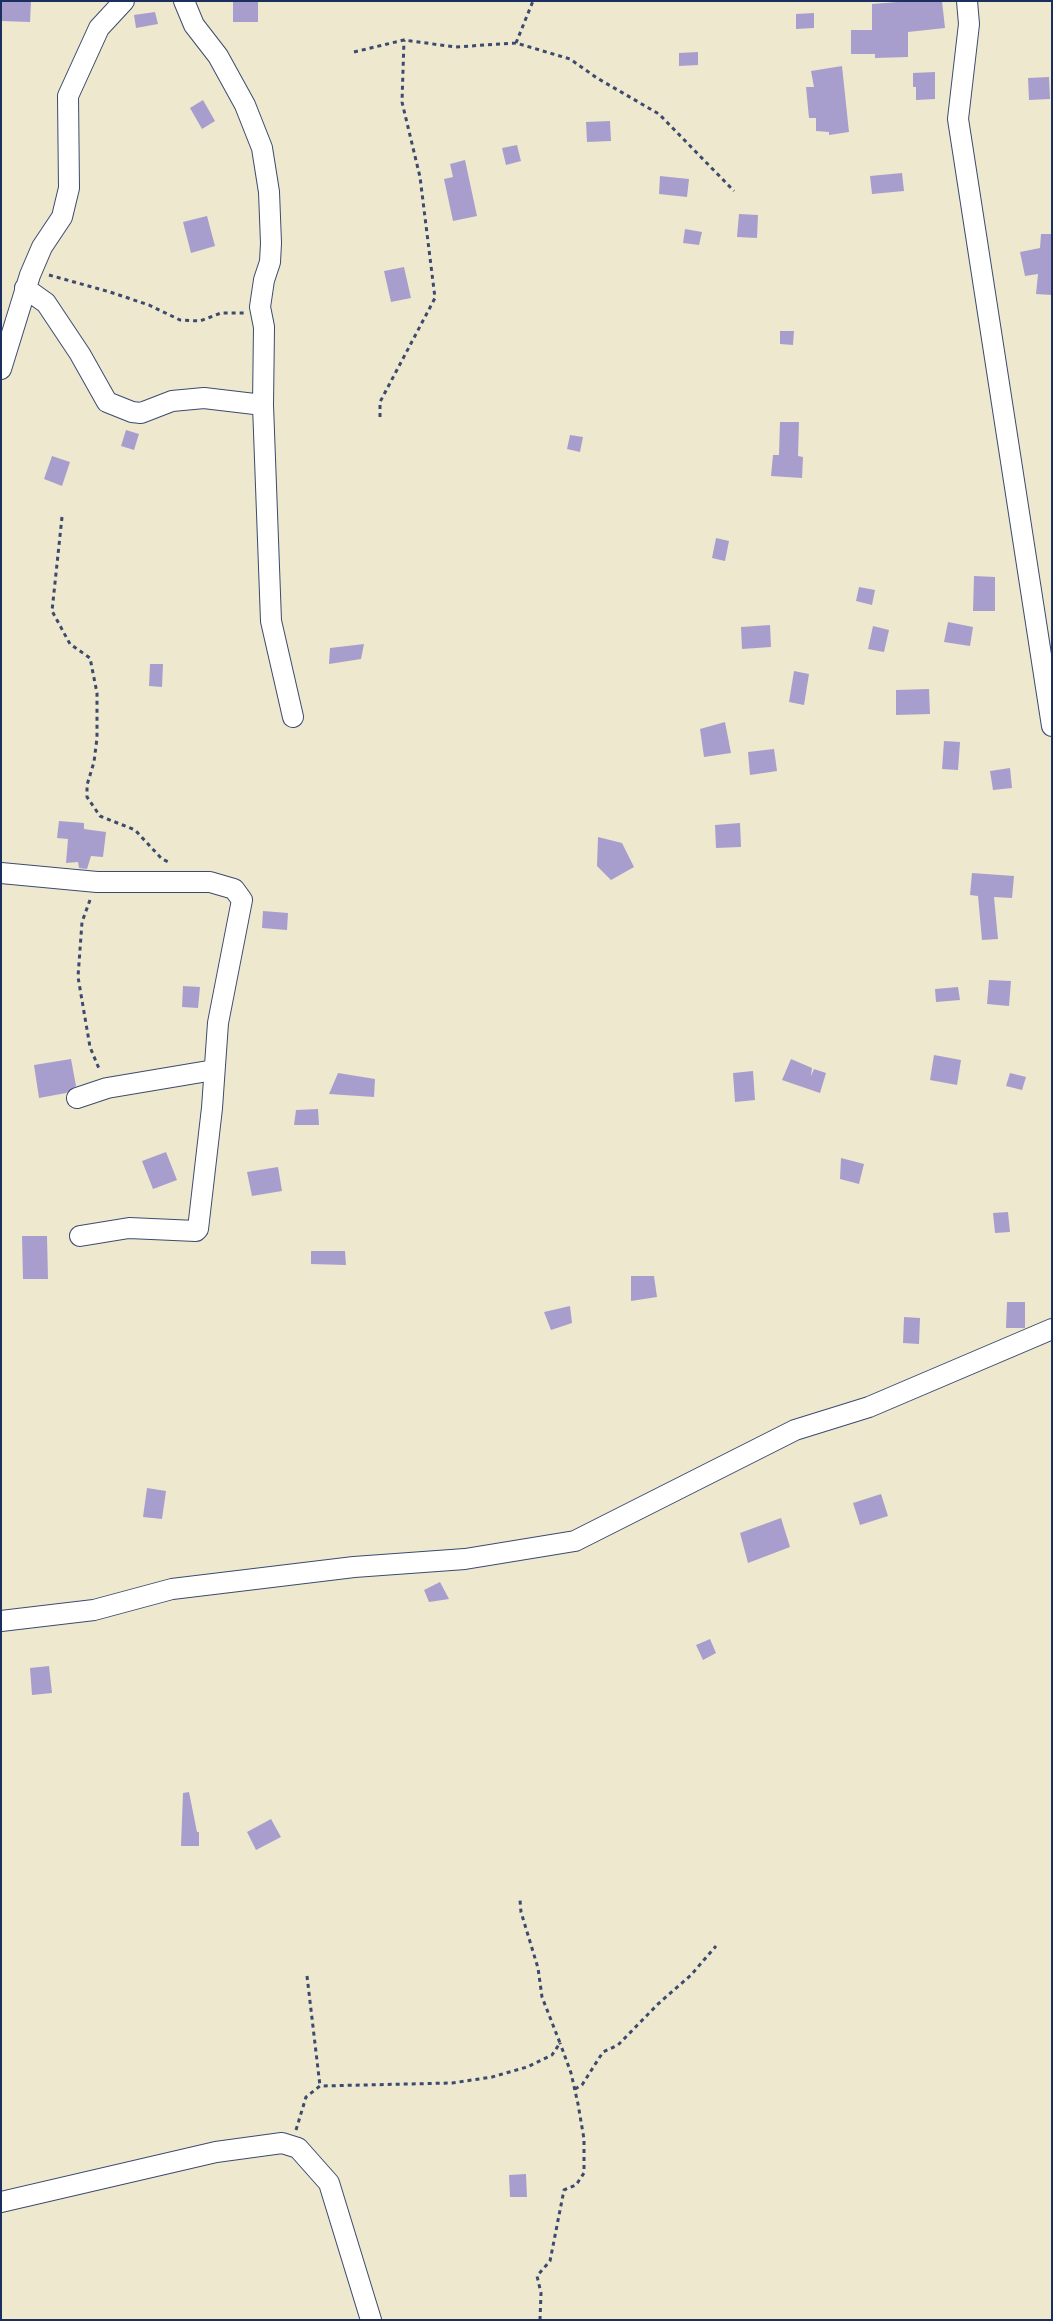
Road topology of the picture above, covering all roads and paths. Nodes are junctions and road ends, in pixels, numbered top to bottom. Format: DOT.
graph roads {
  1 [pos="124,1"];
  2 [pos="184,1"];
  3 [pos="533,1"];
  4 [pos="967,1"];
  5 [pos="404,40"];
  6 [pos="516,43"];
  7 [pos="354,52"];
  8 [pos="734,191"];
  9 [pos="28,281"];
  10 [pos="261,319"];
  11 [pos="1,369"];
  12 [pos="263,405"];
  13 [pos="380,417"];
  14 [pos="62,518"];
  15 [pos="293,717"];
  16 [pos="1052,726"];
  17 [pos="179,866"];
  18 [pos="1,873"];
  19 [pos="97,882"];
  20 [pos="214,1070"];
  21 [pos="107,1088"];
  22 [pos="77,1098"];
  23 [pos="80,1236"];
  24 [pos="1052,1328"];
  25 [pos="1,1621"];
  26 [pos="520,1900"];
  27 [pos="716,1946"];
  28 [pos="307,1976"];
  29 [pos="560,2043"];
  30 [pos="320,2086"];
  31 [pos="575,2089"];
  32 [pos="298,2148"];
  33 [pos="1,2202"];
  34 [pos="372,2320"];
  35 [pos="540,2320"];
  1 -- 9 [label="street"];
  2 -- 10 [label="street"];
  3 -- 6 [label="path"];
  4 -- 16 [label="street"];
  5 -- 6 [label="path"];
  5 -- 7 [label="path"];
  5 -- 13 [label="path"];
  6 -- 8 [label="path"];
  9 -- 10 [label="path"];
  9 -- 11 [label="street"];
  9 -- 12 [label="street"];
  10 -- 12 [label="street"];
  12 -- 15 [label="street"];
  14 -- 17 [label="path"];
  18 -- 19 [label="street"];
  19 -- 20 [label="street"];
  19 -- 21 [label="path"];
  20 -- 21 [label="street"];
  20 -- 23 [label="street"];
  21 -- 22 [label="street"];
  24 -- 25 [label="street"];
  26 -- 29 [label="path"];
  27 -- 31 [label="path"];
  28 -- 30 [label="path"];
  29 -- 30 [label="path"];
  29 -- 31 [label="path"];
  30 -- 32 [label="path"];
  31 -- 35 [label="path"];
  32 -- 33 [label="street"];
  32 -- 34 [label="street"];
}
